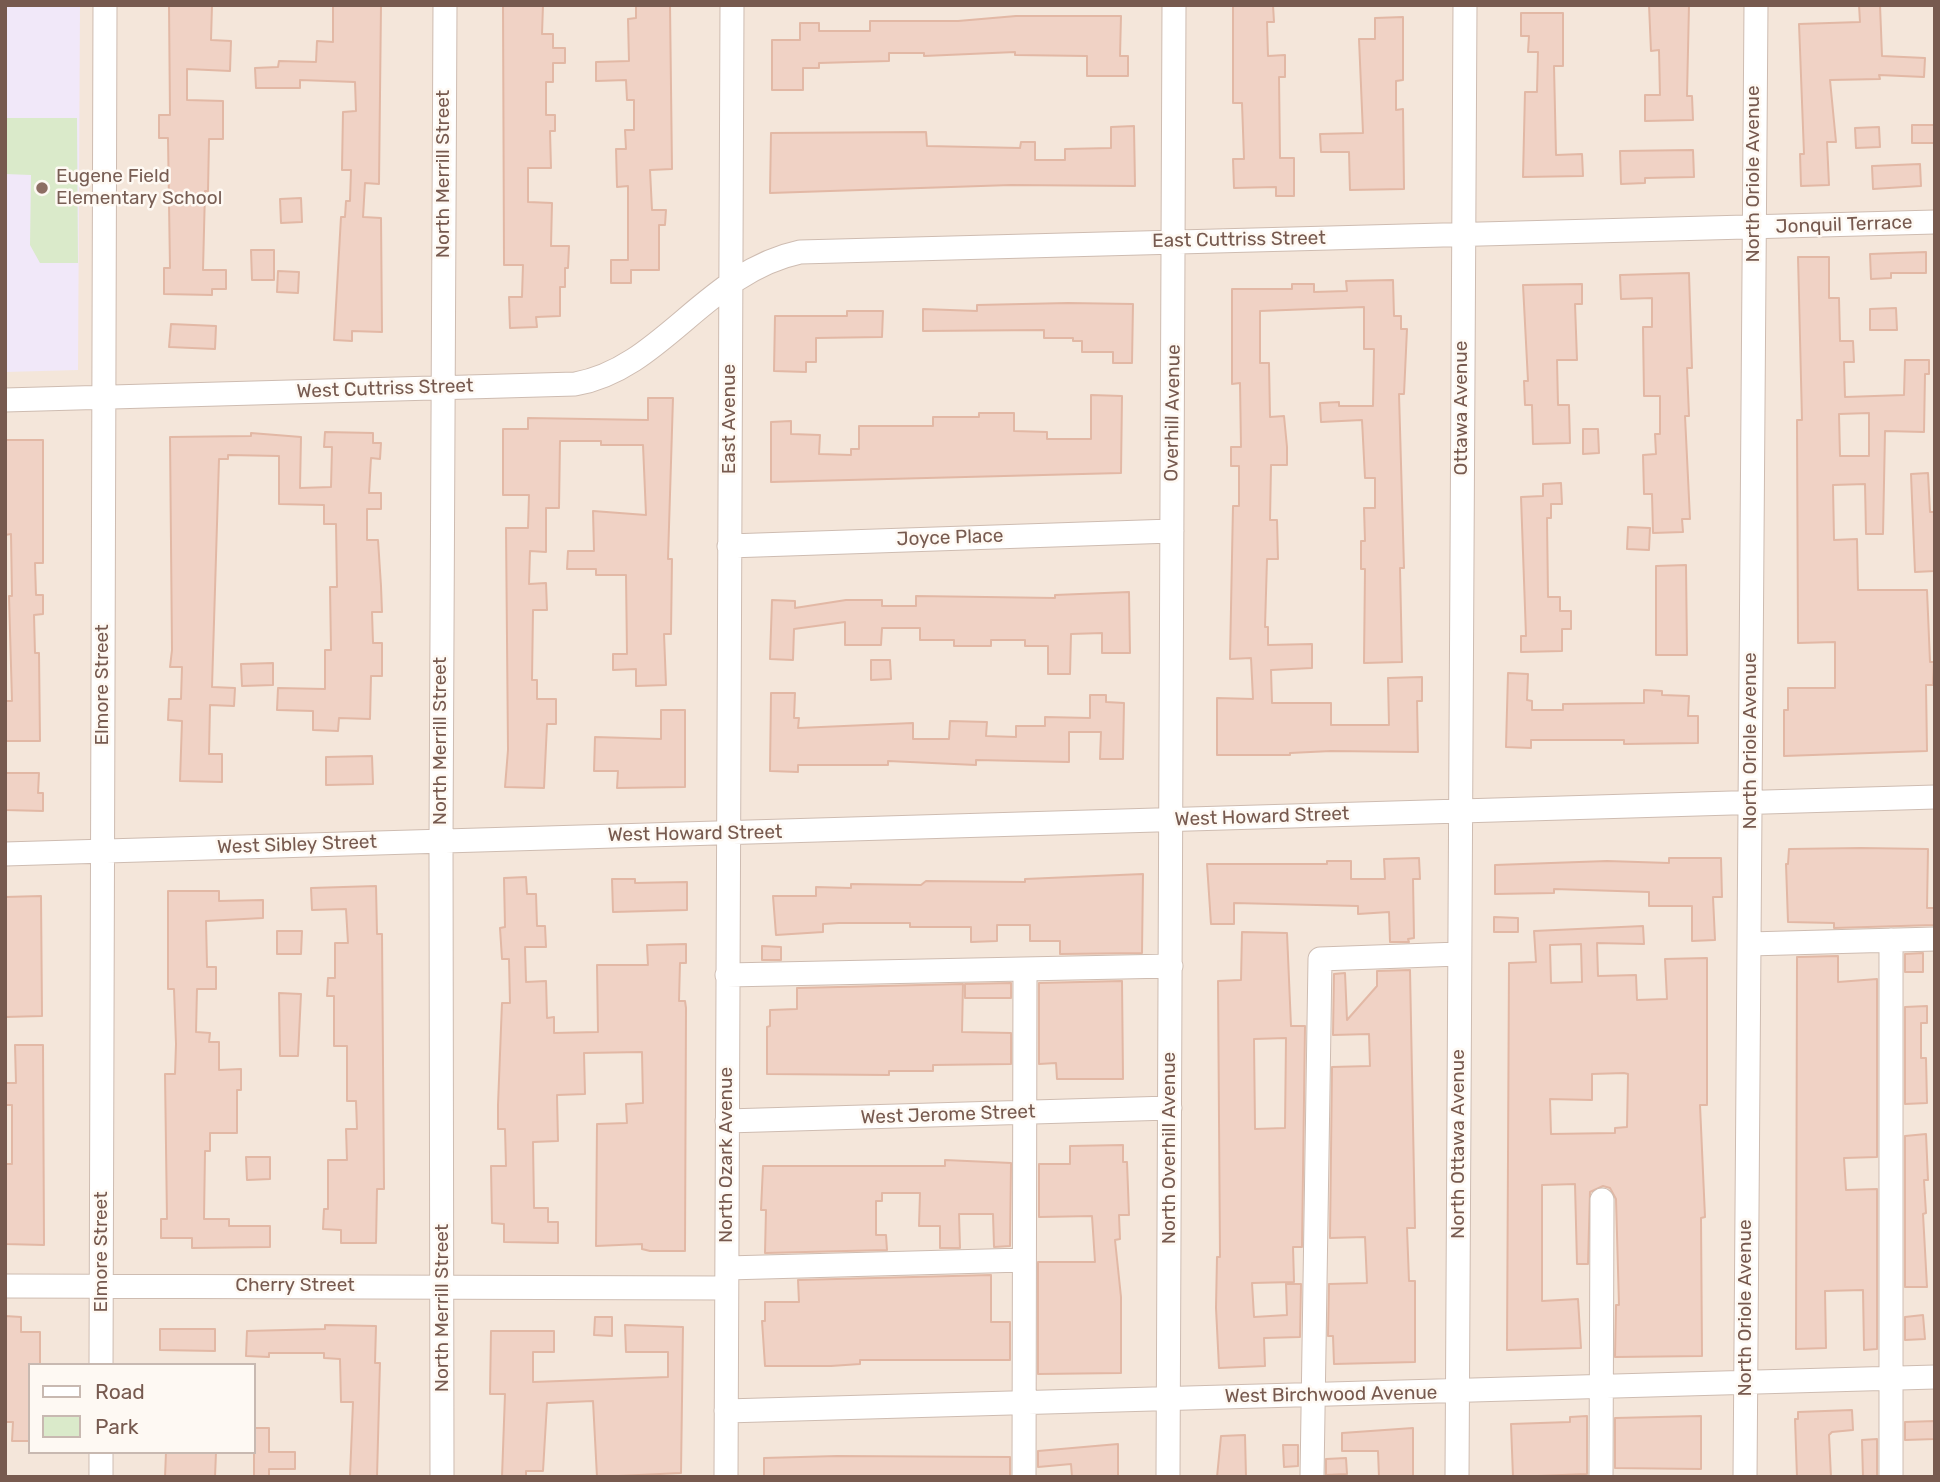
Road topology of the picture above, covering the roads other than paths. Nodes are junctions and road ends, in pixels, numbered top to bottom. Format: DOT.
graph roads {
  1 [pos="105,5"];
  2 [pos="445,5"];
  3 [pos="732,5"];
  4 [pos="1174,5"];
  5 [pos="1465,5"];
  6 [pos="1756,5"];
  7 [pos="1935,222"];
  8 [pos="1754,229"];
  9 [pos="1463,234"];
  10 [pos="1175,242"];
  11 [pos="730,281"];
  12 [pos="443,387"];
  13 [pos="104,397"];
  14 [pos="5,400"];
  15 [pos="1172,531"];
  16 [pos="729,546"];
  17 [pos="1935,797"];
  18 [pos="1750,802"];
  19 [pos="1460,811"];
  20 [pos="1172,820"];
  21 [pos="727,833"];
  22 [pos="590,836"];
  23 [pos="441,841"];
  24 [pos="103,851"];
  25 [pos="5,854"];
  26 [pos="1935,939"];
  27 [pos="1891,940"];
  28 [pos="1749,944"];
  29 [pos="1459,954"];
  30 [pos="1171,966"];
  31 [pos="1025,969"];
  32 [pos="727,975"];
  33 [pos="1170,1108"];
  34 [pos="1024,1113"];
  35 [pos="727,1121"];
  36 [pos="1602,1200"];
  37 [pos="1024,1260"];
  38 [pos="727,1278"];
  39 [pos="102,1285"];
  40 [pos="5,1286"];
  41 [pos="443,1286"];
  42 [pos="101,1363"];
  43 [pos="1935,1377"];
  44 [pos="1891,1378"];
  45 [pos="1746,1383"];
  46 [pos="1601,1387"];
  47 [pos="1458,1392"];
  48 [pos="1312,1395"];
  49 [pos="1169,1399"];
  50 [pos="1024,1402"];
  51 [pos="726,1411"];
  52 [pos="101,1454"];
  53 [pos="101,1477"];
  54 [pos="442,1477"];
  55 [pos="726,1477"];
  56 [pos="1024,1477"];
  57 [pos="1168,1477"];
  58 [pos="1312,1477"];
  59 [pos="1457,1477"];
  60 [pos="1601,1477"];
  61 [pos="1745,1477"];
  62 [pos="1891,1477"];
  1 -- 13 [label="street, Elmore Street"];
  2 -- 12 [label="street, North Merrill Street"];
  3 -- 11 [label="street, East Avenue"];
  4 -- 10 [label="street, Overhill Avenue"];
  5 -- 9 [label="street, Ottawa Avenue"];
  6 -- 8 [label="street, North Oriole Avenue"];
  7 -- 8 [label="street, Jonquil Terrace"];
  8 -- 9 [label="street, East Cuttriss Street"];
  8 -- 18 [label="street, North Oriole Avenue"];
  9 -- 10 [label="street, East Cuttriss Street"];
  9 -- 19 [label="street, Ottawa Avenue"];
  10 -- 11 [label="street, East Cuttriss Street"];
  10 -- 15 [label="street, Overhill Avenue"];
  11 -- 12 [label="street, West Cuttriss Street"];
  11 -- 16 [label="street, East Avenue"];
  12 -- 13 [label="street, West Cuttriss Street"];
  12 -- 23 [label="street, North Merrill Street"];
  13 -- 14 [label="street, West Cuttriss Street"];
  13 -- 24 [label="street, Elmore Street"];
  15 -- 16 [label="street, Joyce Place"];
  15 -- 20 [label="street, Overhill Avenue"];
  16 -- 21 [label="street, East Avenue"];
  17 -- 18 [label="street, West Howard Street"];
  18 -- 19 [label="street, West Howard Street"];
  18 -- 28 [label="street, North Oriole Avenue"];
  19 -- 20 [label="street, West Howard Street"];
  19 -- 29 [label="street, North Ottawa Avenue"];
  20 -- 21 [label="street, West Howard Street"];
  20 -- 30 [label="street, North Overhill Avenue"];
  21 -- 22 [label="street, West Howard Street"];
  21 -- 32 [label="street, North Ozark Avenue"];
  22 -- 23 [label="street, West Sibley Street"];
  23 -- 24 [label="street, West Sibley Street"];
  23 -- 41 [label="street, North Merrill Street"];
  24 -- 25 [label="street, West Sibley Street"];
  24 -- 39 [label="street, Elmore Street"];
  26 -- 27 [label="street"];
  27 -- 28 [label="street"];
  27 -- 44 [label="street"];
  28 -- 45 [label="street, North Oriole Avenue"];
  29 -- 47 [label="street, North Ottawa Avenue"];
  29 -- 48 [label="street"];
  30 -- 31 [label="street"];
  30 -- 33 [label="street, North Overhill Avenue"];
  31 -- 32 [label="street"];
  31 -- 34 [label="street"];
  32 -- 35 [label="street, North Ozark Avenue"];
  33 -- 34 [label="street, West Jerome Street"];
  33 -- 49 [label="street, North Overhill Avenue"];
  34 -- 35 [label="street, West Jerome Street"];
  34 -- 37 [label="street"];
  35 -- 38 [label="street, North Ozark Avenue"];
  36 -- 46 [label="street"];
  37 -- 38 [label="street, Cherry Street"];
  37 -- 50 [label="street"];
  38 -- 41 [label="street, Cherry Street"];
  38 -- 51 [label="street, North Ozark Avenue"];
  39 -- 40 [label="street, Cherry Street"];
  39 -- 41 [label="street, Cherry Street"];
  39 -- 42 [label="street, Elmore Street"];
  41 -- 54 [label="street, North Merrill Street"];
  43 -- 44 [label="street, West Birchwood Avenue"];
  44 -- 45 [label="street, West Birchwood Avenue"];
  44 -- 62 [label="street"];
  45 -- 46 [label="street, West Birchwood Avenue"];
  45 -- 61 [label="street, North Oriole Avenue"];
  46 -- 47 [label="street, West Birchwood Avenue"];
  46 -- 60 [label="street"];
  47 -- 48 [label="street, West Birchwood Avenue"];
  47 -- 59 [label="street, North Ottawa Avenue"];
  48 -- 49 [label="street, West Birchwood Avenue"];
  48 -- 58 [label="street"];
  49 -- 50 [label="street, West Birchwood Avenue"];
  49 -- 57 [label="street, North Overhill Avenue"];
  50 -- 51 [label="street, West Birchwood Avenue"];
  50 -- 56 [label="street"];
  51 -- 55 [label="street, North Ozark Avenue"];
  52 -- 53 [label="street"];
}
